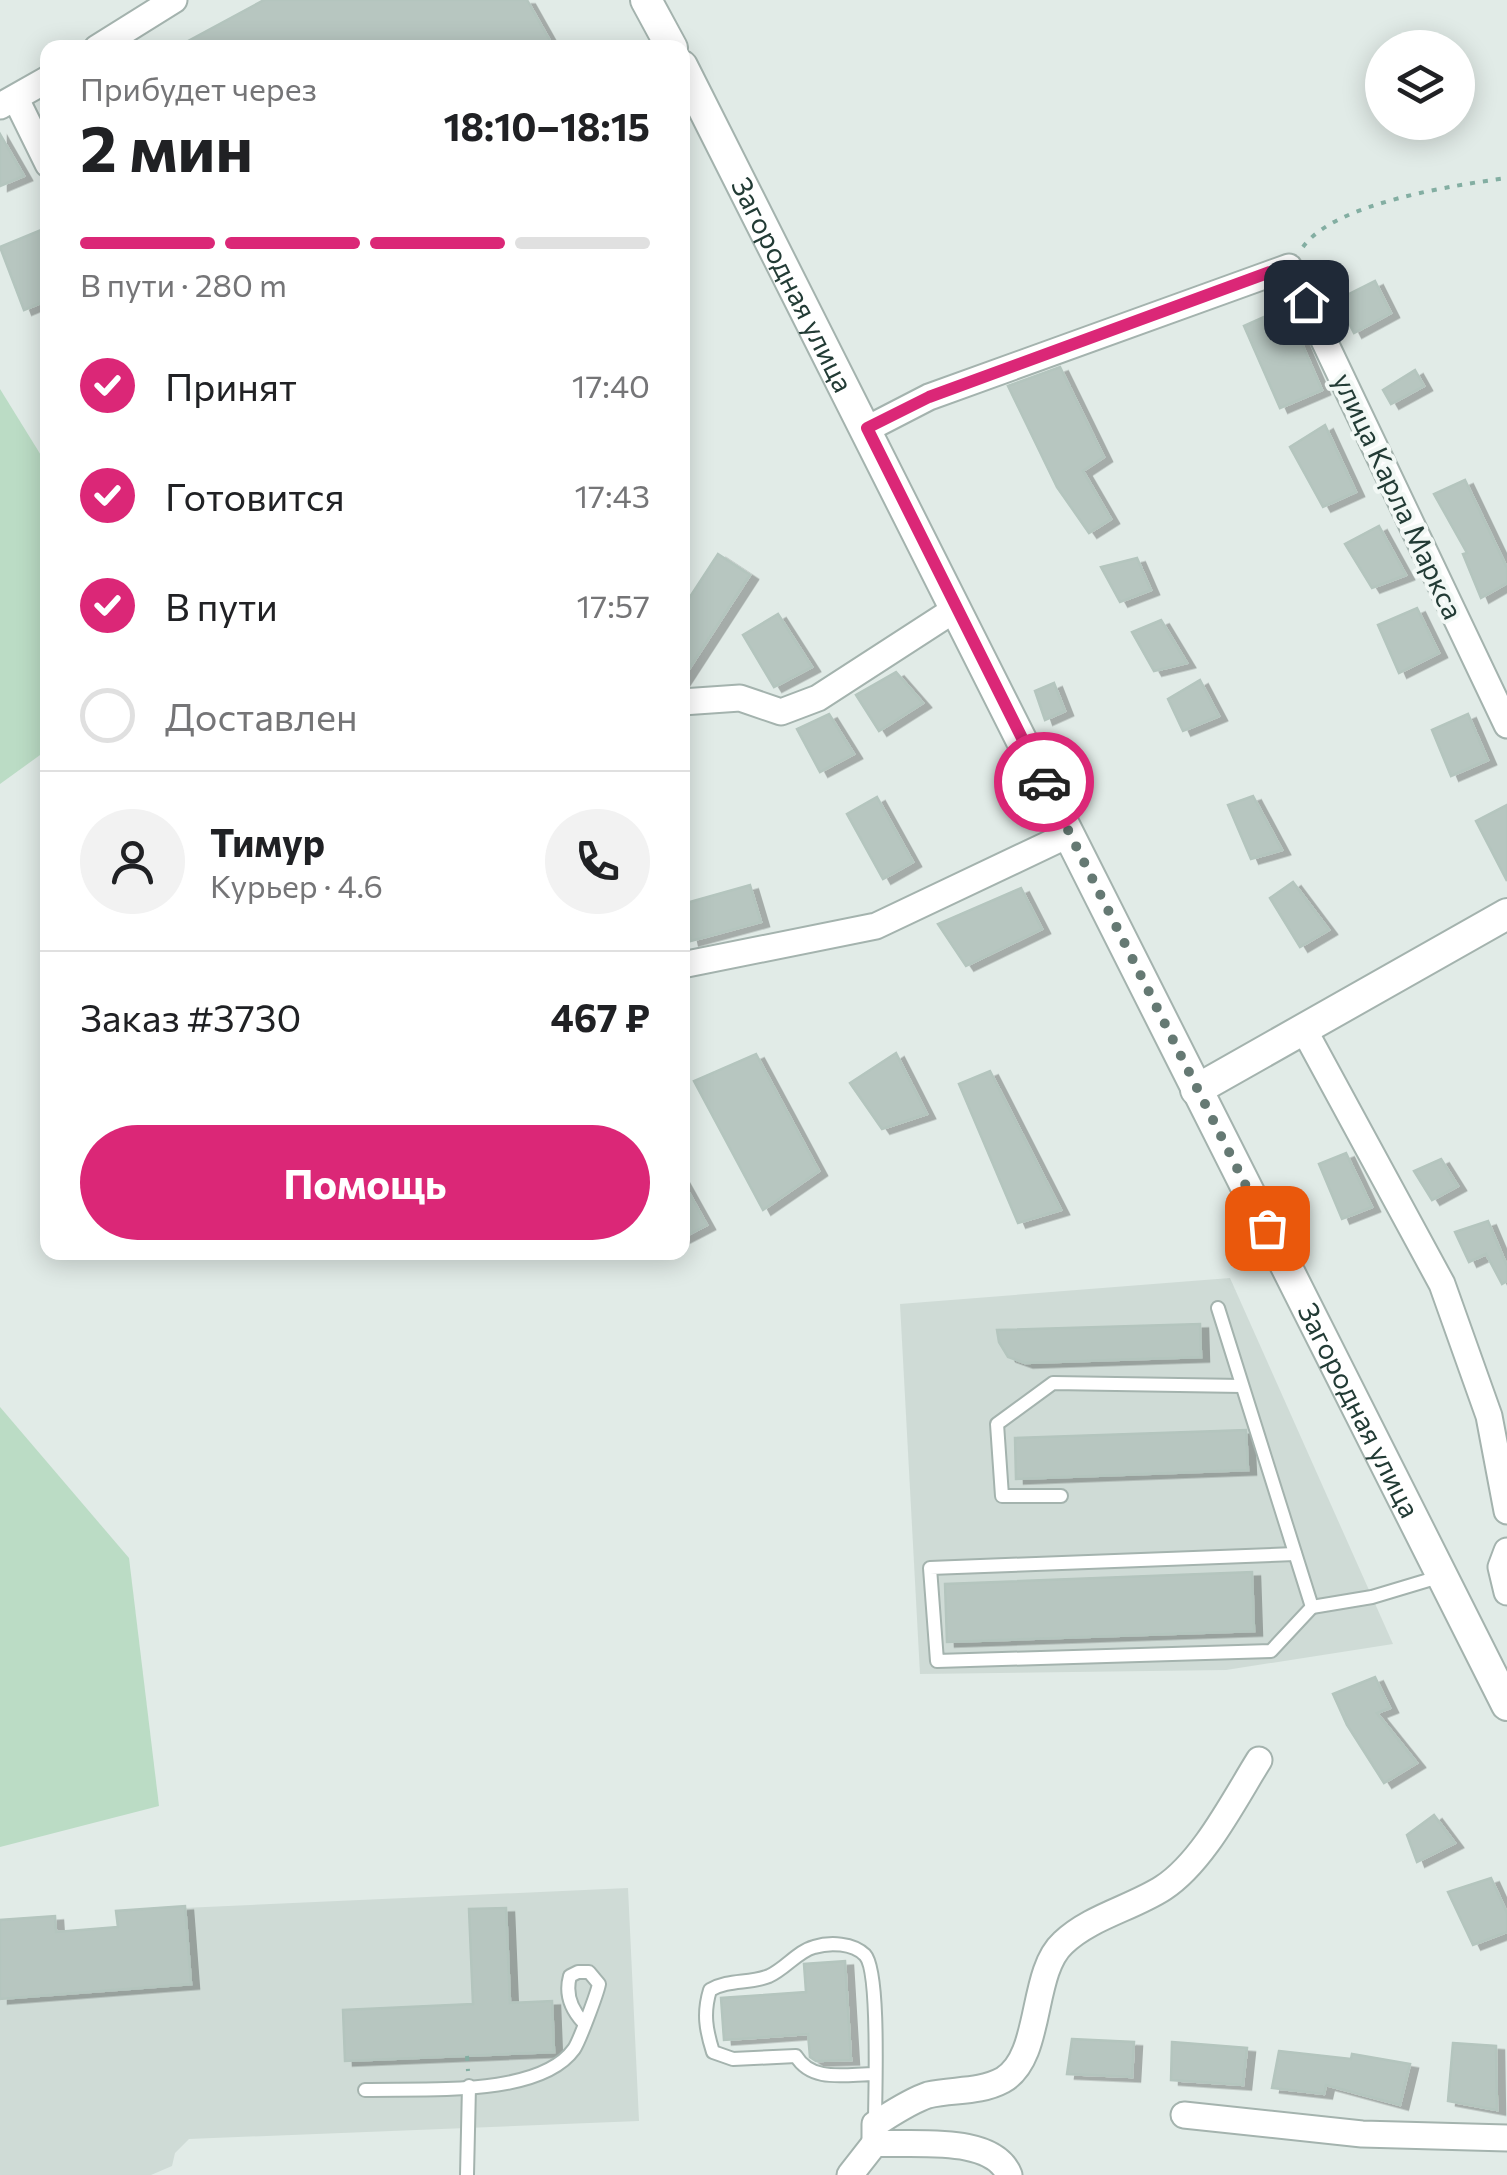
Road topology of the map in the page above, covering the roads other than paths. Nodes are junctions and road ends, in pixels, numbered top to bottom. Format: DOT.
graph roads {
  1 [pos="174,0"];
  2 [pos="646,0"];
  3 [pos="110,40"];
  4 [pos="668,40"];
  5 [pos="690,82"];
  6 [pos="40,83"];
  7 [pos="8,103"];
  8 [pos="40,152"];
  9 [pos="867,428"];
  10 [pos="957,608"];
  11 [pos="690,701"];
  12 [pos="1507,725"];
  13 [pos="1070,834"];
  14 [pos="1507,914"];
  15 [pos="690,963"];
  16 [pos="1303,1028"];
  17 [pos="1196,1090"];
  18 [pos="1218,1308"];
  19 [pos="1242,1386"];
  20 [pos="1061,1496"];
  21 [pos="1507,1511"];
  22 [pos="1507,1551"];
  23 [pos="1295,1554"];
  24 [pos="1444,1575"];
  25 [pos="1507,1592"];
  26 [pos="1312,1607"];
  27 [pos="1507,1704"];
  28 [pos="1259,1760"];
  29 [pos="583,2022"];
  30 [pos="874,2074"];
  31 [pos="469,2086"];
  32 [pos="365,2090"];
  33 [pos="1184,2115"];
  34 [pos="875,2134"];
  35 [pos="1507,2138"];
  36 [pos="467,2175"];
  37 [pos="850,2175"];
  38 [pos="1009,2175"];
  1 -- 3 [label="street"];
  2 -- 4 [label="street"];
  5 -- 9 [label="street, Загородная улица"];
  6 -- 7 [label="street"];
  7 -- 8 [label="street"];
  9 -- 10 [label="street, Загородная улица"];
  9 -- 12 [label="street, улица Карла Маркса"];
  10 -- 11 [label="street"];
  10 -- 13 [label="street, Загородная улица"];
  13 -- 15 [label="street"];
  13 -- 17 [label="street, Загородная улица"];
  14 -- 16 [label="street"];
  16 -- 17 [label="street"];
  16 -- 21 [label="street"];
  17 -- 24 [label="street, Загородная улица"];
  18 -- 19 [label="lane"];
  19 -- 20 [label="lane"];
  19 -- 23 [label="lane"];
  22 -- 25 [label="street"];
  23 -- 26 [label="lane"];
  23 -- 26 [label="lane"];
  24 -- 26 [label="lane"];
  24 -- 27 [label="street, Загородная улица"];
  28 -- 34 [label="street"];
  29 -- 31 [label="lane"];
  30 -- 30 [label="lane"];
  30 -- 34 [label="lane"];
  31 -- 32 [label="lane"];
  31 -- 36 [label="lane"];
  33 -- 35 [label="street"];
  34 -- 37 [label="street"];
  34 -- 38 [label="street"];
}
